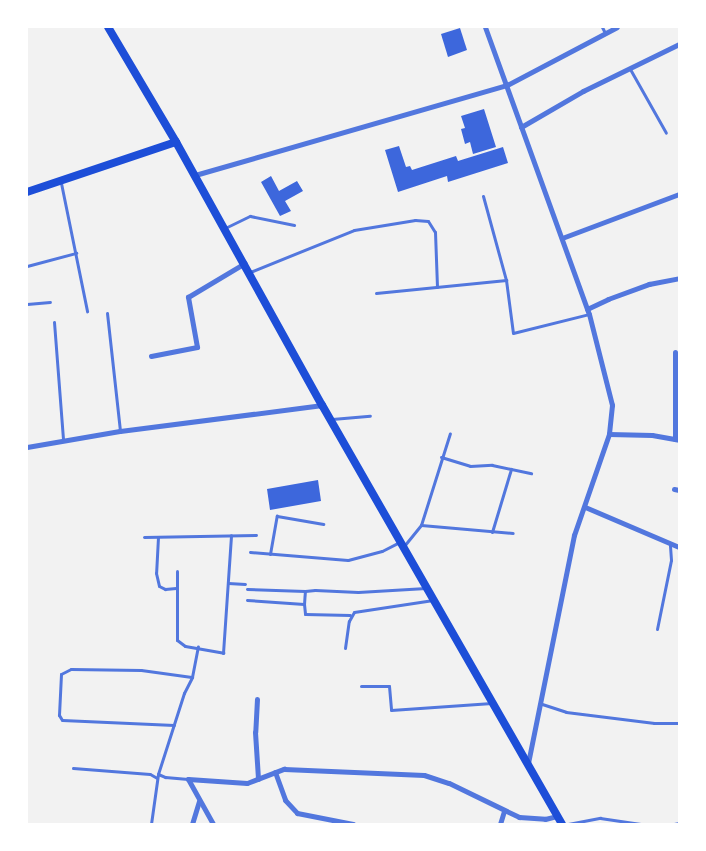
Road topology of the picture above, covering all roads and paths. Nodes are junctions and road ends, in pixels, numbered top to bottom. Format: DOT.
graph roads {
  1 [pos="108,27"];
  2 [pos="485,27"];
  3 [pos="617,27"];
  4 [pos="604,30"];
  5 [pos="679,44"];
  6 [pos="629,68"];
  7 [pos="507,85"];
  8 [pos="521,127"];
  9 [pos="666,133"];
  10 [pos="176,142"];
  11 [pos="195,175"];
  12 [pos="60,181"];
  13 [pos="27,192"];
  14 [pos="679,194"];
  15 [pos="483,196"];
  16 [pos="294,225"];
  17 [pos="225,228"];
  18 [pos="562,238"];
  19 [pos="76,253"];
  20 [pos="245,262"];
  21 [pos="27,266"];
  22 [pos="250,272"];
  23 [pos="679,278"];
  24 [pos="506,280"];
  25 [pos="437,287"];
  26 [pos="376,292"];
  27 [pos="51,302"];
  28 [pos="27,304"];
  29 [pos="87,311"];
  30 [pos="588,312"];
  31 [pos="107,313"];
  32 [pos="54,321"];
  33 [pos="675,352"];
  34 [pos="151,357"];
  35 [pos="322,405"];
  36 [pos="370,416"];
  37 [pos="330,420"];
  38 [pos="120,431"];
  39 [pos="450,434"];
  40 [pos="609,434"];
  41 [pos="63,440"];
  42 [pos="677,440"];
  43 [pos="27,447"];
  44 [pos="441,457"];
  45 [pos="511,469"];
  46 [pos="531,473"];
  47 [pos="585,507"];
  48 [pos="323,525"];
  49 [pos="421,525"];
  50 [pos="492,532"];
  51 [pos="513,533"];
  52 [pos="256,535"];
  53 [pos="231,536"];
  54 [pos="144,537"];
  55 [pos="158,537"];
  56 [pos="403,544"];
  57 [pos="670,544"];
  58 [pos="679,548"];
  59 [pos="250,552"];
  60 [pos="270,554"];
  61 [pos="177,572"];
  62 [pos="228,583"];
  63 [pos="427,587"];
  64 [pos="176,588"];
  65 [pos="305,591"];
  66 [pos="247,600"];
  67 [pos="436,600"];
  68 [pos="304,604"];
  69 [pos="351,615"];
  70 [pos="657,629"];
  71 [pos="198,647"];
  72 [pos="345,648"];
  73 [pos="192,677"];
  74 [pos="361,686"];
  75 [pos="257,699"];
  76 [pos="494,703"];
  77 [pos="542,704"];
  78 [pos="679,723"];
  79 [pos="174,725"];
  80 [pos="528,763"];
  81 [pos="73,768"];
  82 [pos="275,772"];
  83 [pos="157,776"];
  84 [pos="188,779"];
  85 [pos="258,779"];
  86 [pos="199,801"];
  87 [pos="504,811"];
  88 [pos="557,816"];
  89 [pos="150,824"];
  90 [pos="192,824"];
  91 [pos="213,824"];
  92 [pos="353,824"];
  93 [pos="500,824"];
  94 [pos="562,824"];
  95 [pos="568,824"];
  96 [pos="641,824"];
  97 [pos="674,824"];
  98 [pos="679,824"];
  1 -- 10 [label="main road"];
  2 -- 7 [label="street"];
  3 -- 4 [label="street"];
  4 -- 7 [label="street"];
  5 -- 6 [label="street"];
  6 -- 8 [label="street"];
  6 -- 9 [label="lane"];
  7 -- 8 [label="street"];
  7 -- 11 [label="street"];
  8 -- 18 [label="street"];
  10 -- 11 [label="main road"];
  10 -- 12 [label="main road"];
  11 -- 17 [label="main road"];
  12 -- 13 [label="main road"];
  12 -- 19 [label="lane"];
  14 -- 18 [label="street"];
  15 -- 24 [label="lane"];
  16 -- 17 [label="lane"];
  17 -- 20 [label="main road"];
  18 -- 30 [label="street"];
  19 -- 21 [label="lane"];
  19 -- 29 [label="lane"];
  20 -- 22 [label="main road"];
  20 -- 34 [label="street"];
  22 -- 25 [label="lane"];
  22 -- 35 [label="main road"];
  23 -- 30 [label="street"];
  24 -- 25 [label="lane"];
  24 -- 30 [label="lane"];
  25 -- 26 [label="lane"];
  27 -- 28 [label="lane"];
  30 -- 40 [label="street"];
  31 -- 38 [label="lane"];
  32 -- 41 [label="lane"];
  33 -- 42 [label="street"];
  35 -- 37 [label="main road"];
  35 -- 38 [label="street"];
  36 -- 37 [label="lane"];
  37 -- 56 [label="main road"];
  38 -- 41 [label="street"];
  39 -- 44 [label="lane"];
  40 -- 42 [label="street"];
  40 -- 47 [label="street"];
  41 -- 43 [label="street"];
  44 -- 45 [label="lane"];
  44 -- 49 [label="lane"];
  45 -- 46 [label="lane"];
  45 -- 50 [label="lane"];
  47 -- 57 [label="street"];
  47 -- 77 [label="street"];
  48 -- 60 [label="lane"];
  49 -- 50 [label="lane"];
  49 -- 56 [label="lane"];
  50 -- 51 [label="lane"];
  52 -- 53 [label="lane"];
  53 -- 55 [label="lane"];
  53 -- 62 [label="lane"];
  54 -- 55 [label="lane"];
  55 -- 64 [label="lane"];
  56 -- 60 [label="lane"];
  56 -- 63 [label="main road"];
  57 -- 58 [label="street"];
  57 -- 70 [label="lane"];
  59 -- 60 [label="lane"];
  61 -- 64 [label="lane"];
  62 -- 65 [label="lane"];
  62 -- 71 [label="lane"];
  63 -- 65 [label="lane"];
  63 -- 67 [label="main road"];
  64 -- 71 [label="lane"];
  65 -- 68 [label="lane"];
  66 -- 68 [label="lane"];
  67 -- 69 [label="lane"];
  67 -- 76 [label="main road"];
  68 -- 69 [label="lane"];
  69 -- 72 [label="lane"];
  71 -- 73 [label="lane"];
  73 -- 79 [label="lane"];
  73 -- 79 [label="lane"];
  74 -- 76 [label="lane"];
  75 -- 85 [label="street"];
  76 -- 80 [label="main road"];
  77 -- 78 [label="lane"];
  77 -- 80 [label="street"];
  79 -- 83 [label="lane"];
  80 -- 88 [label="main road"];
  81 -- 83 [label="lane"];
  82 -- 85 [label="street"];
  82 -- 87 [label="street"];
  82 -- 92 [label="street"];
  83 -- 84 [label="lane"];
  83 -- 89 [label="lane"];
  84 -- 85 [label="street"];
  84 -- 86 [label="street"];
  86 -- 90 [label="street"];
  86 -- 91 [label="street"];
  87 -- 88 [label="street"];
  87 -- 93 [label="street"];
  88 -- 94 [label="main road"];
  95 -- 96 [label="lane"];
  97 -- 98 [label="lane"];
}
